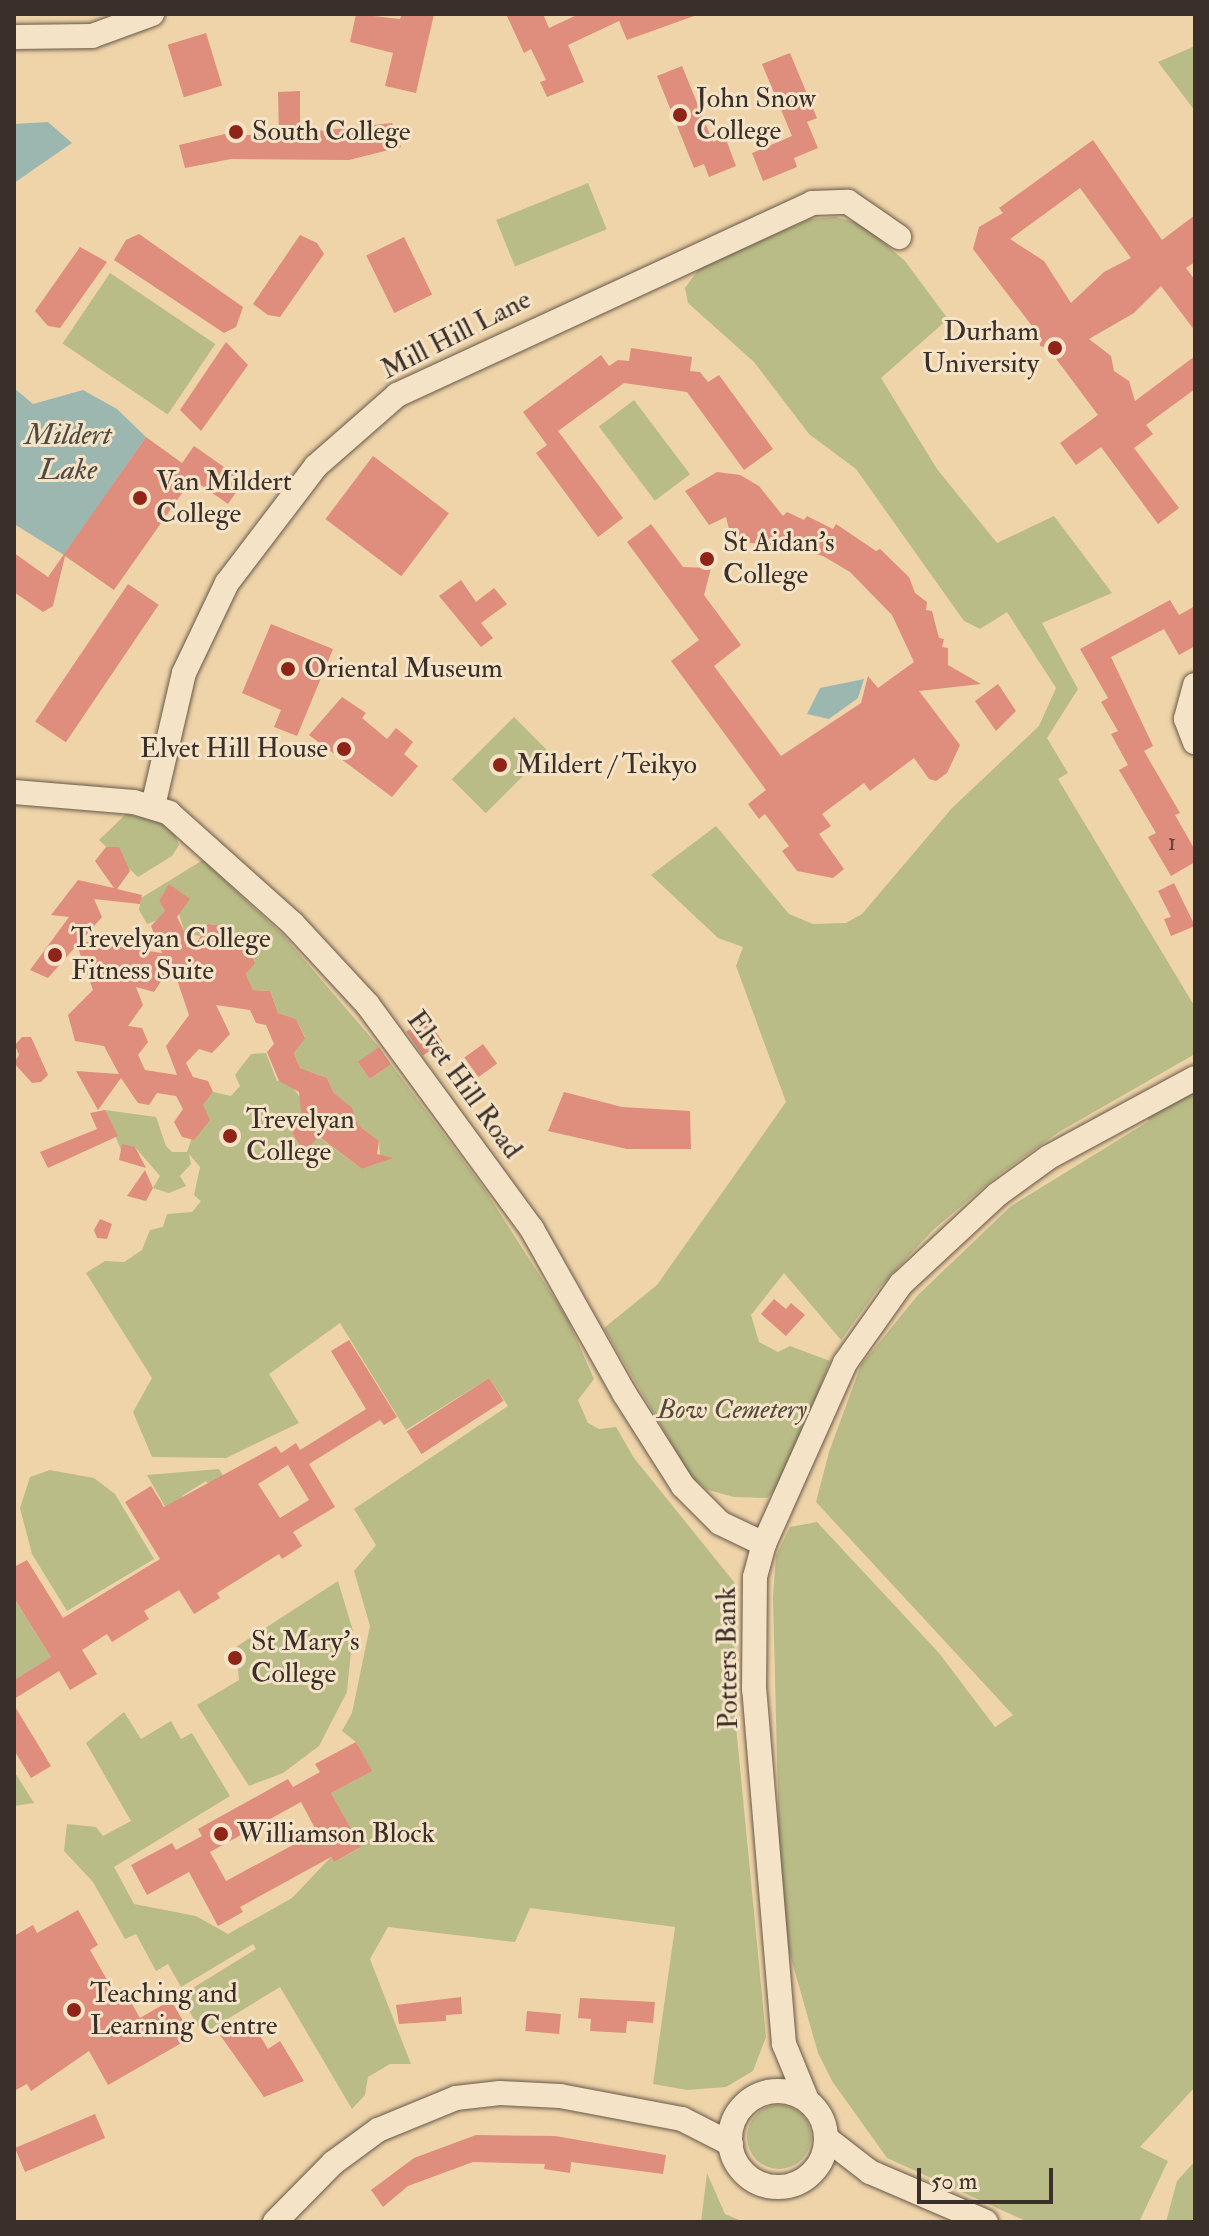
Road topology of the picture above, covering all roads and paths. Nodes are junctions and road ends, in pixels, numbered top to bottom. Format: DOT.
graph roads {
  1 [pos="152,14"];
  2 [pos="14,37"];
  3 [pos="899,237"];
  4 [pos="1195,685"];
  5 [pos="1195,742"];
  6 [pos="14,792"];
  7 [pos="153,806"];
  8 [pos="1195,1078"];
  9 [pos="764,1544"];
  10 [pos="784,2044"];
  11 [pos="769,2091"];
  12 [pos="807,2100"];
  13 [pos="740,2111"];
  14 [pos="682,2119"];
  15 [pos="826,2138"];
  16 [pos="731,2144"];
  17 [pos="870,2172"];
  18 [pos="807,2176"];
  19 [pos="275,2222"];
  20 [pos="986,2222"];
  1 -- 2 [label="street"];
  3 -- 7 [label="street, Mill Hill Lane"];
  4 -- 5 [label="street"];
  6 -- 7 [label="street, Elvet Hill Road"];
  7 -- 9 [label="street, Elvet Hill Road"];
  8 -- 9 [label="street, Potters Bank"];
  9 -- 10 [label="street, Potters Bank"];
  10 -- 11 [label="street, Potters Bank"];
  10 -- 12 [label="street, Potters Bank"];
  11 -- 12 [label="street"];
  11 -- 13 [label="street"];
  12 -- 15 [label="street"];
  13 -- 14 [label="street"];
  13 -- 16 [label="street"];
  14 -- 16 [label="street"];
  14 -- 19 [label="street"];
  15 -- 17 [label="street"];
  15 -- 18 [label="street"];
  16 -- 18 [label="street"];
  17 -- 18 [label="street"];
  17 -- 20 [label="street"];
}
